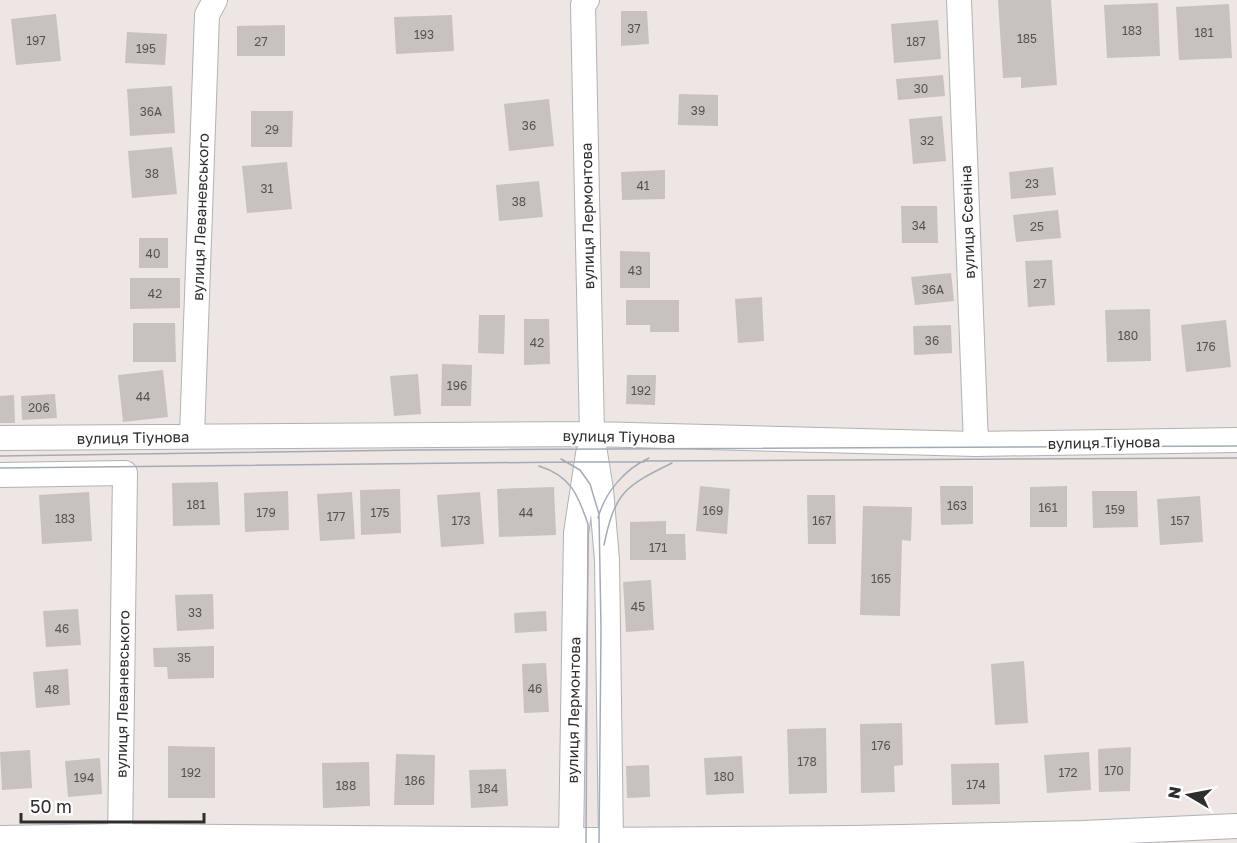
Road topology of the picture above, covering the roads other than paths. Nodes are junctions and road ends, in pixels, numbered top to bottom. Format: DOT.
graph roads {
  1 [pos="215,0"];
  2 [pos="959,0"];
  3 [pos="583,2"];
  4 [pos="592,434"];
  5 [pos="192,436"];
  6 [pos="0,438"];
  7 [pos="1237,440"];
  8 [pos="976,444"];
  9 [pos="0,475"];
  10 [pos="1237,826"];
  11 [pos="0,838"];
  12 [pos="120,839"];
  13 [pos="611,841"];
  14 [pos="571,842"];
  1 -- 5 [label="street, вулиця Леваневського"];
  2 -- 8 [label="street, вулиця Єсеніна"];
  3 -- 4 [label="street, вулиця Лермонтова"];
  4 -- 5 [label="street, вулиця Тіунова"];
  4 -- 8 [label="street, вулиця Тіунова"];
  4 -- 13 [label="street, вулиця Лермонтова"];
  4 -- 14 [label="street, вулиця Лермонтова"];
  5 -- 6 [label="street, вулиця Тіунова"];
  7 -- 8 [label="street, вулиця Тіунова"];
  9 -- 12 [label="street, вулиця Леваневського"];
  10 -- 13 [label="street"];
  11 -- 12 [label="street"];
  12 -- 14 [label="street"];
  13 -- 14 [label="street"];
}
